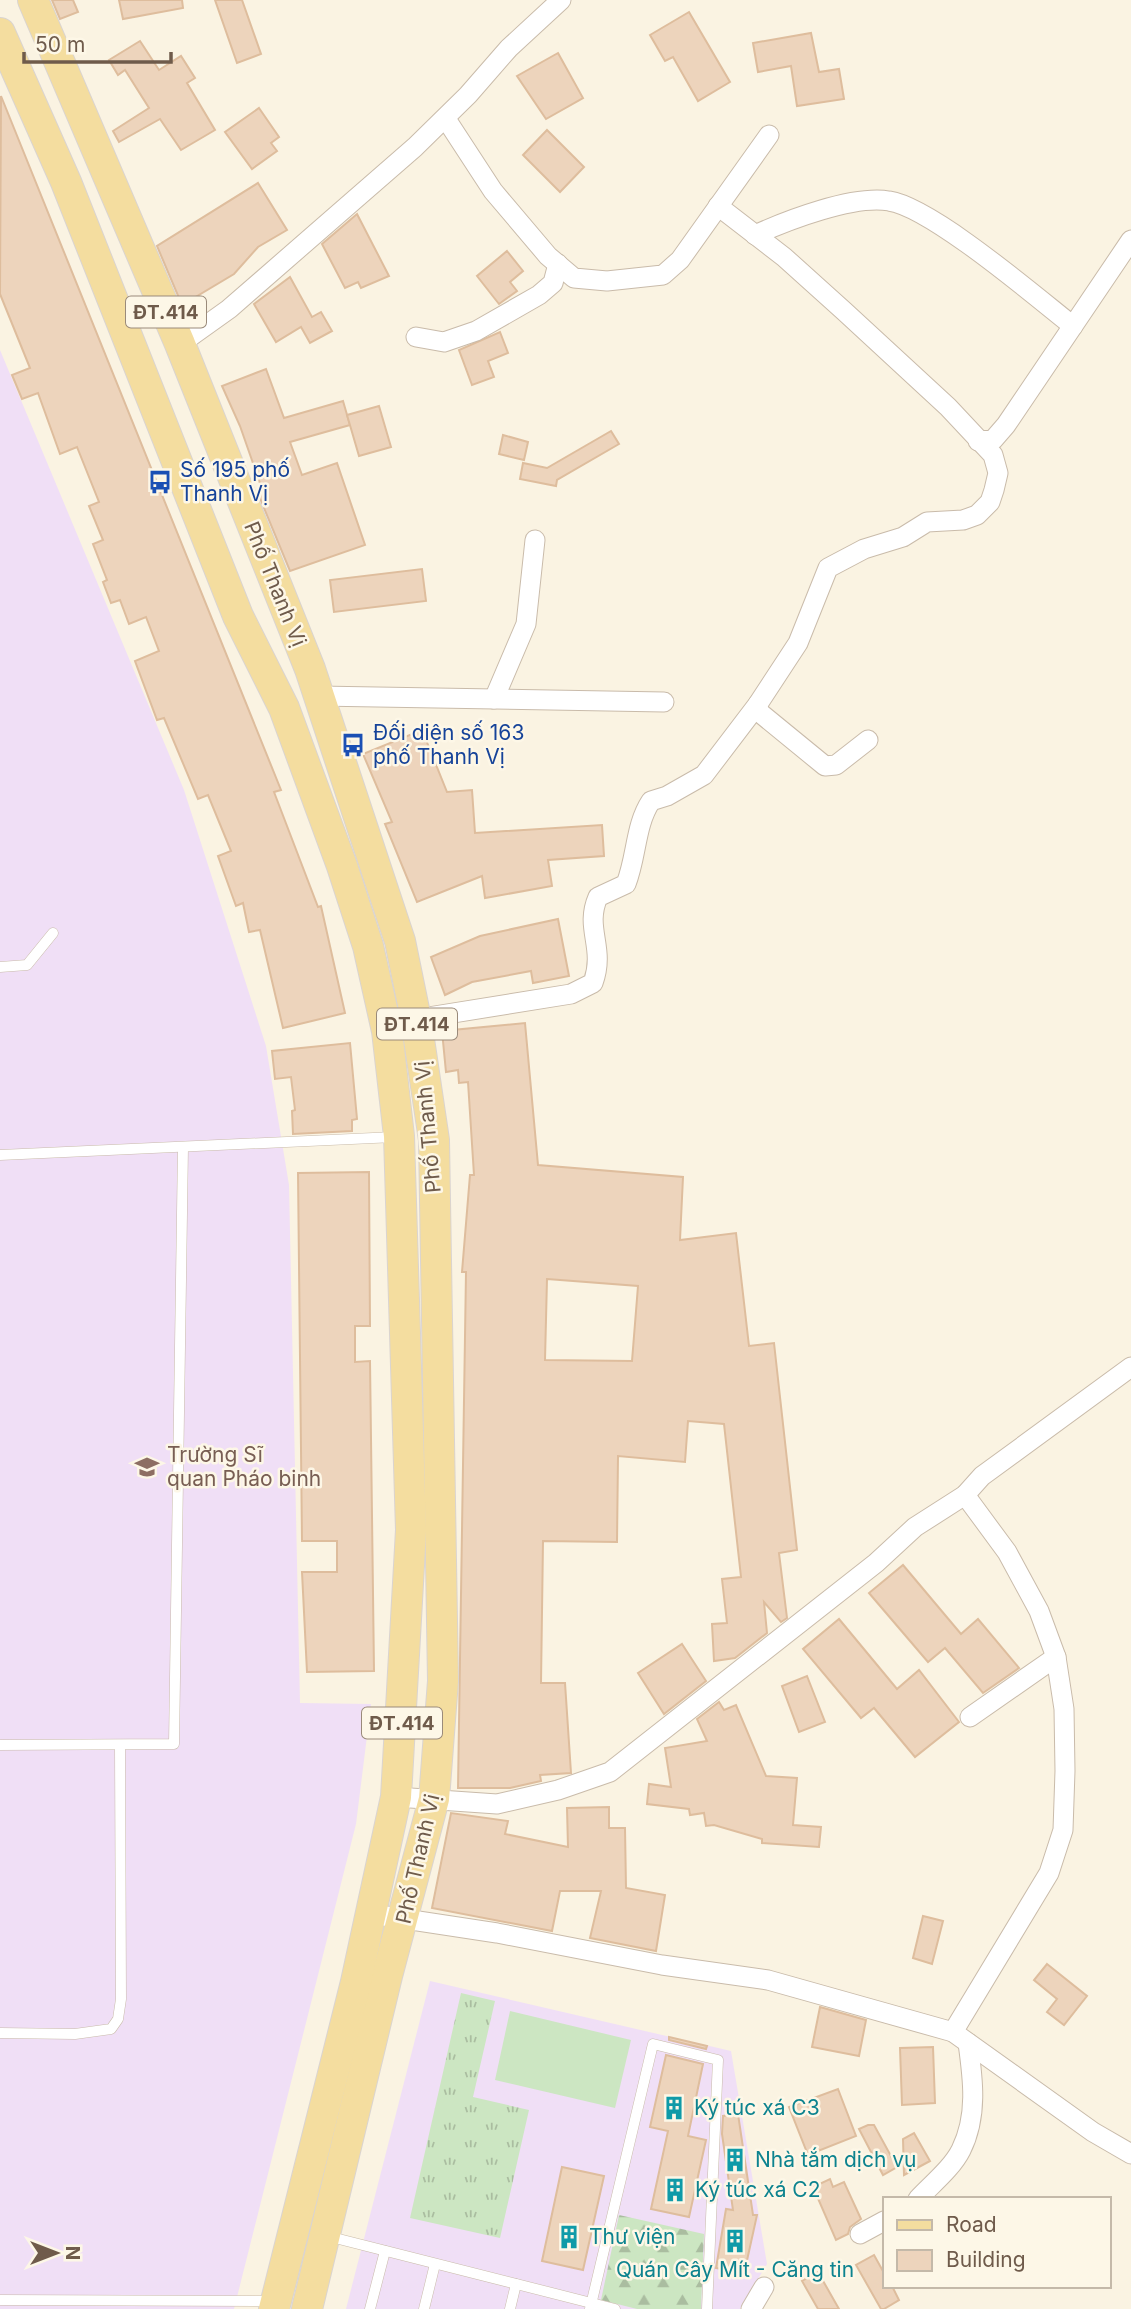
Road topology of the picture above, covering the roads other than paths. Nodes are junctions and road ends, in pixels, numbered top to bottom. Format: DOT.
graph roads {
  1 [pos="33,0"];
  2 [pos="561,0"];
  3 [pos="0,33"];
  4 [pos="446,119"];
  5 [pos="769,135"];
  6 [pos="719,206"];
  7 [pos="755,235"];
  8 [pos="1131,240"];
  9 [pos="558,264"];
  10 [pos="1073,326"];
  11 [pos="416,337"];
  12 [pos="180,344"];
  13 [pos="978,441"];
  14 [pos="535,540"];
  15 [pos="318,696"];
  16 [pos="494,699"];
  17 [pos="663,702"];
  18 [pos="758,704"];
  19 [pos="868,740"];
  20 [pos="52,933"];
  21 [pos="0,967"];
  22 [pos="416,1019"];
  23 [pos="400,1136"];
  24 [pos="183,1147"];
  25 [pos="0,1155"];
  26 [pos="1131,1367"];
  27 [pos="965,1495"];
  28 [pos="1056,1657"];
  29 [pos="970,1717"];
  30 [pos="0,1745"];
  31 [pos="120,1745"];
  32 [pos="397,1797"];
  33 [pos="434,1799"];
  34 [pos="372,1914"];
  35 [pos="405,1919"];
  36 [pos="0,2033"];
  37 [pos="961,2037"];
  38 [pos="1131,2154"];
  39 [pos="920,2197"];
  40 [pos="883,2222"];
  41 [pos="294,2227"];
  42 [pos="860,2234"];
  43 [pos="326,2236"];
  44 [pos="385,2251"];
  45 [pos="435,2264"];
  46 [pos="516,2284"];
  47 [pos="764,2287"];
  48 [pos="0,2300"];
  49 [pos="29,2304"];
  50 [pos="274,2305"];
  51 [pos="591,2306"];
  52 [pos="307,2309"];
  53 [pos="370,2309"];
  54 [pos="424,2309"];
  55 [pos="510,2309"];
  56 [pos="615,2309"];
  57 [pos="707,2309"];
  58 [pos="751,2309"];
  1 -- 12 [label="main road, Phố Thanh Vị / ĐT.414"];
  2 -- 4 [label="street"];
  3 -- 23 [label="main road, Phố Thanh Vị"];
  4 -- 9 [label="street"];
  4 -- 12 [label="street"];
  5 -- 6 [label="street"];
  6 -- 7 [label="street"];
  6 -- 9 [label="street"];
  7 -- 10 [label="street"];
  7 -- 13 [label="street"];
  8 -- 10 [label="street"];
  9 -- 11 [label="street"];
  10 -- 13 [label="street"];
  12 -- 15 [label="main road, Phố Thanh Vị / ĐT.414"];
  13 -- 18 [label="street"];
  14 -- 16 [label="street"];
  15 -- 16 [label="street"];
  15 -- 22 [label="main road, Phố Thanh Vị / ĐT.414"];
  16 -- 17 [label="street"];
  18 -- 19 [label="street"];
  18 -- 22 [label="street"];
  20 -- 21 [label="lane"];
  22 -- 33 [label="main road, Phố Thanh Vị / ĐT.414"];
  23 -- 24 [label="lane"];
  23 -- 32 [label="main road, Phố Thanh Vị / ĐT.414"];
  24 -- 25 [label="lane"];
  24 -- 31 [label="lane"];
  26 -- 27 [label="street"];
  27 -- 28 [label="street"];
  27 -- 33 [label="street"];
  28 -- 29 [label="street"];
  28 -- 37 [label="street"];
  30 -- 31 [label="lane"];
  31 -- 36 [label="lane"];
  32 -- 33 [label="street"];
  32 -- 34 [label="main road, Phố Thanh Vị / ĐT.414"];
  33 -- 35 [label="main road, Phố Thanh Vị"];
  34 -- 35 [label="street"];
  34 -- 41 [label="main road, Phố Thanh Vị"];
  35 -- 37 [label="street"];
  35 -- 43 [label="main road, Phố Thanh Vị"];
  37 -- 38 [label="street"];
  37 -- 39 [label="street"];
  40 -- 42 [label="street"];
  41 -- 43 [label="main road"];
  41 -- 50 [label="main road, Phố Thanh Vị"];
  43 -- 44 [label="lane"];
  43 -- 52 [label="main road, Phố Thanh Vị"];
  44 -- 45 [label="lane"];
  44 -- 53 [label="lane"];
  45 -- 46 [label="lane"];
  45 -- 54 [label="lane"];
  46 -- 51 [label="lane"];
  46 -- 55 [label="lane"];
  47 -- 58 [label="street"];
  48 -- 49 [label="lane"];
  49 -- 50 [label="lane"];
  51 -- 56 [label="lane"];
  51 -- 57 [label="lane"];
}
